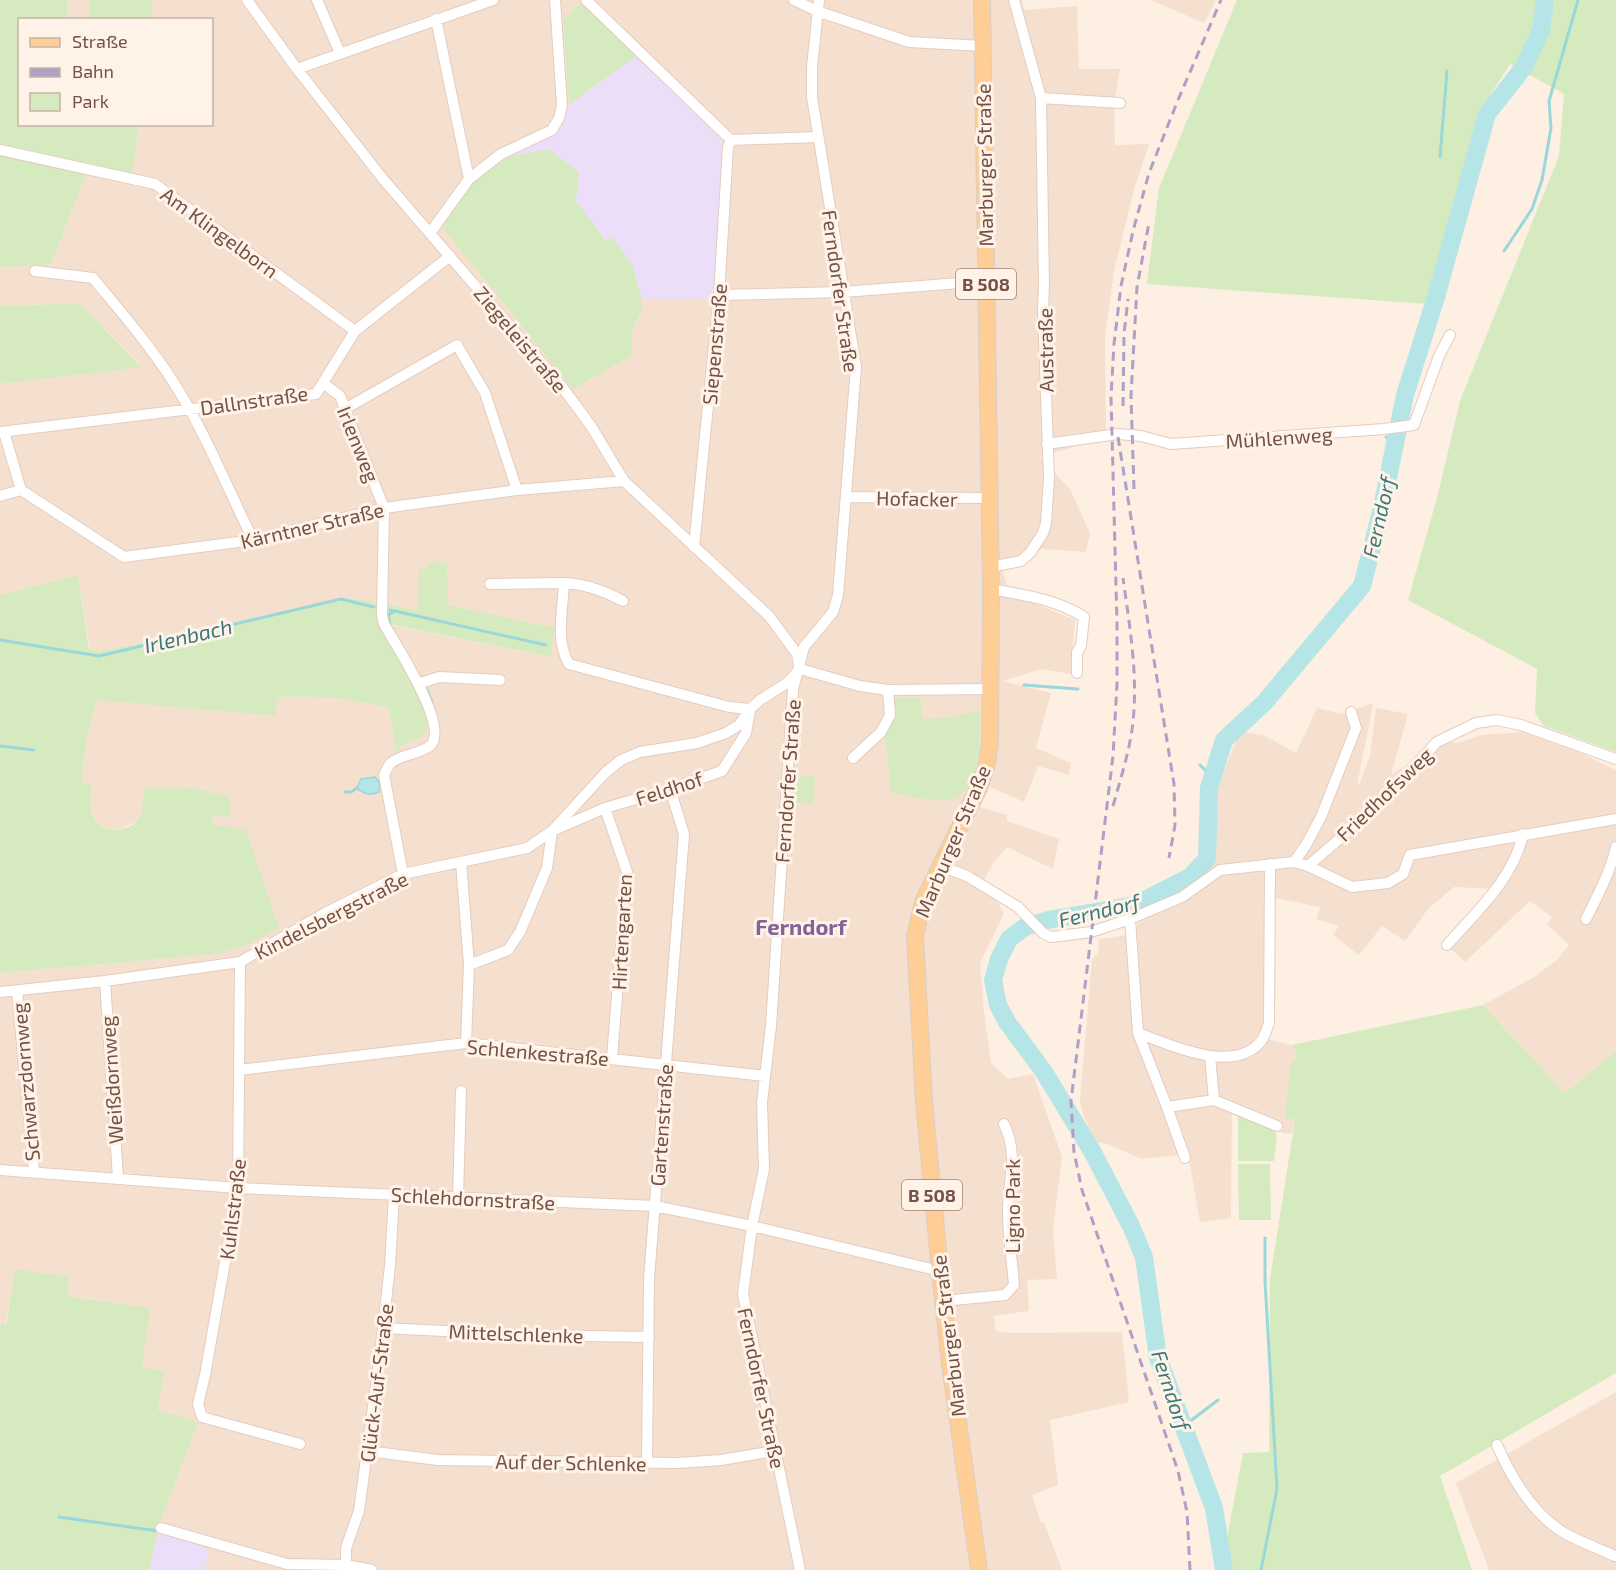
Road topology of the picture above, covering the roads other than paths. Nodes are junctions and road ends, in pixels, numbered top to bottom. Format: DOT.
graph roads {
  1 [pos="247,0"];
  2 [pos="317,0"];
  3 [pos="555,0"];
  4 [pos="585,0"];
  5 [pos="794,0"];
  6 [pos="982,0"];
  7 [pos="1014,0"];
  8 [pos="488,1"];
  9 [pos="818,6"];
  10 [pos="436,19"];
  11 [pos="982,46"];
  12 [pos="340,53"];
  13 [pos="297,69"];
  14 [pos="1041,98"];
  15 [pos="1120,103"];
  16 [pos="817,137"];
  17 [pos="731,140"];
  18 [pos="0,150"];
  19 [pos="469,179"];
  20 [pos="430,233"];
  21 [pos="450,256"];
  22 [pos="35,271"];
  23 [pos="986,281"];
  24 [pos="843,292"];
  25 [pos="719,295"];
  26 [pos="355,331"];
  27 [pos="1450,335"];
  28 [pos="323,383"];
  29 [pos="189,409"];
  30 [pos="345,409"];
  31 [pos="2,432"];
  32 [pos="1047,444"];
  33 [pos="624,481"];
  34 [pos="21,489"];
  35 [pos="517,490"];
  36 [pos="0,496"];
  37 [pos="846,497"];
  38 [pos="989,498"];
  39 [pos="384,508"];
  40 [pos="253,540"];
  41 [pos="694,547"];
  42 [pos="990,567"];
  43 [pos="564,583"];
  44 [pos="490,584"];
  45 [pos="991,589"];
  46 [pos="623,601"];
  47 [pos="800,669"];
  48 [pos="1077,673"];
  49 [pos="500,680"];
  50 [pos="418,684"];
  51 [pos="990,689"];
  52 [pos="888,690"];
  53 [pos="750,709"];
  54 [pos="1351,712"];
  55 [pos="853,758"];
  56 [pos="1616,759"];
  57 [pos="670,789"];
  58 [pos="605,808"];
  59 [pos="1616,819"];
  60 [pos="552,831"];
  61 [pos="1523,834"];
  62 [pos="1616,847"];
  63 [pos="461,862"];
  64 [pos="1294,862"];
  65 [pos="1270,864"];
  66 [pos="941,866"];
  67 [pos="1308,866"];
  68 [pos="403,874"];
  69 [pos="1130,919"];
  70 [pos="1586,919"];
  71 [pos="1447,945"];
  72 [pos="240,962"];
  73 [pos="469,965"];
  74 [pos="105,981"];
  75 [pos="17,991"];
  76 [pos="0,992"];
  77 [pos="1138,1033"];
  78 [pos="466,1043"];
  79 [pos="1210,1056"];
  80 [pos="612,1058"];
  81 [pos="666,1065"];
  82 [pos="240,1070"];
  83 [pos="765,1076"];
  84 [pos="461,1091"];
  85 [pos="1214,1100"];
  86 [pos="1167,1107"];
  87 [pos="1004,1124"];
  88 [pos="1277,1126"];
  89 [pos="1185,1158"];
  90 [pos="0,1170"];
  91 [pos="34,1173"];
  92 [pos="118,1178"];
  93 [pos="238,1188"];
  94 [pos="394,1194"];
  95 [pos="458,1197"];
  96 [pos="655,1206"];
  97 [pos="752,1226"];
  98 [pos="940,1271"];
  99 [pos="943,1301"];
  100 [pos="383,1328"];
  101 [pos="649,1336"];
  102 [pos="300,1444"];
  103 [pos="1497,1445"];
  104 [pos="367,1451"];
  105 [pos="774,1451"];
  106 [pos="647,1463"];
  107 [pos="161,1528"];
  108 [pos="1616,1556"];
  109 [pos="346,1568"];
  110 [pos="372,1570"];
  111 [pos="800,1570"];
  112 [pos="979,1570"];
  1 -- 13 [label="street, Ziegeleistraße"];
  2 -- 12 [label="street"];
  3 -- 19 [label="street"];
  4 -- 17 [label="street"];
  5 -- 9 [label="street"];
  6 -- 11 [label="main road, Marburger Straße / B 508"];
  7 -- 14 [label="street, Austraße"];
  8 -- 10 [label="street"];
  9 -- 11 [label="street"];
  9 -- 16 [label="street, Ferndorfer Straße"];
  10 -- 12 [label="street"];
  10 -- 19 [label="street"];
  11 -- 23 [label="main road, Marburger Straße / B 508"];
  12 -- 13 [label="street"];
  13 -- 20 [label="street, Ziegeleistraße"];
  14 -- 15 [label="street"];
  14 -- 32 [label="street, Austraße"];
  16 -- 17 [label="street"];
  16 -- 24 [label="street, Ferndorfer Straße"];
  17 -- 25 [label="street, Siepenstraße"];
  18 -- 26 [label="street, Am Klingelborn"];
  19 -- 20 [label="street"];
  20 -- 21 [label="street, Ziegeleistraße"];
  21 -- 26 [label="street, Dallnstraße"];
  21 -- 33 [label="street, Ziegeleistraße"];
  22 -- 29 [label="street"];
  23 -- 24 [label="street"];
  23 -- 38 [label="main road, Marburger Straße / B 508"];
  24 -- 25 [label="street"];
  24 -- 37 [label="street, Ferndorfer Straße"];
  25 -- 41 [label="street, Siepenstraße"];
  26 -- 28 [label="street, Dallnstraße"];
  27 -- 32 [label="street, Mühlenweg"];
  28 -- 29 [label="street, Dallnstraße"];
  28 -- 30 [label="street, Irlenweg"];
  29 -- 31 [label="street, Dallnstraße"];
  29 -- 40 [label="street"];
  30 -- 35 [label="street"];
  30 -- 39 [label="street, Irlenweg"];
  31 -- 34 [label="street"];
  32 -- 42 [label="street, Austraße"];
  33 -- 35 [label="street, Kärntner Straße"];
  33 -- 41 [label="street, Ziegeleistraße"];
  34 -- 36 [label="street"];
  34 -- 40 [label="street, Kärntner Straße"];
  35 -- 39 [label="street, Kärntner Straße"];
  37 -- 38 [label="street, Hofacker"];
  37 -- 47 [label="street, Ferndorfer Straße"];
  38 -- 42 [label="main road, Marburger Straße / B 508"];
  39 -- 40 [label="street, Kärntner Straße"];
  39 -- 50 [label="street, Irlenweg"];
  41 -- 47 [label="street, Ziegeleistraße"];
  42 -- 45 [label="main road, Marburger Straße / B 508"];
  43 -- 44 [label="street"];
  43 -- 46 [label="street"];
  43 -- 53 [label="street"];
  45 -- 48 [label="street"];
  45 -- 51 [label="main road, Marburger Straße / B 508"];
  47 -- 52 [label="street"];
  47 -- 53 [label="street, Kindelsbergstraße"];
  47 -- 83 [label="street, Ferndorfer Straße"];
  49 -- 50 [label="street"];
  50 -- 68 [label="street, Irlenweg"];
  51 -- 52 [label="street"];
  51 -- 66 [label="main road, Marburger Straße / B 508"];
  52 -- 55 [label="street"];
  53 -- 57 [label="street, Feldhof"];
  53 -- 60 [label="street, Kindelsbergstraße"];
  54 -- 64 [label="street, Friedhofsweg"];
  56 -- 67 [label="street, Friedhofsweg"];
  57 -- 58 [label="street, Feldhof"];
  57 -- 81 [label="street, Gartenstraße"];
  58 -- 60 [label="street, Feldhof"];
  58 -- 80 [label="street, Hirtengarten"];
  59 -- 61 [label="street"];
  60 -- 63 [label="street, Kindelsbergstraße"];
  60 -- 73 [label="street"];
  61 -- 67 [label="street"];
  61 -- 71 [label="street"];
  62 -- 70 [label="street"];
  63 -- 68 [label="street, Kindelsbergstraße"];
  63 -- 73 [label="street"];
  64 -- 65 [label="street"];
  64 -- 67 [label="street"];
  65 -- 69 [label="street"];
  65 -- 79 [label="street"];
  66 -- 69 [label="street"];
  66 -- 98 [label="main road, Marburger Straße / B 508"];
  68 -- 72 [label="street, Kindelsbergstraße"];
  69 -- 77 [label="street"];
  72 -- 74 [label="street, Kindelsbergstraße"];
  72 -- 82 [label="street, Kuhlstraße"];
  73 -- 78 [label="street"];
  74 -- 75 [label="street, Kindelsbergstraße"];
  74 -- 92 [label="street, Weißdornweg"];
  75 -- 76 [label="street, Kindelsbergstraße"];
  75 -- 91 [label="street, Schwarzdornweg"];
  77 -- 79 [label="street"];
  77 -- 86 [label="street"];
  78 -- 80 [label="street, Schlenkestraße"];
  78 -- 82 [label="street, Schlenkestraße"];
  79 -- 85 [label="street"];
  80 -- 81 [label="street, Schlenkestraße"];
  81 -- 83 [label="street, Schlenkestraße"];
  81 -- 96 [label="street, Gartenstraße"];
  82 -- 93 [label="street, Kuhlstraße"];
  83 -- 97 [label="street, Ferndorfer Straße"];
  84 -- 95 [label="street"];
  85 -- 86 [label="street"];
  85 -- 88 [label="street"];
  86 -- 89 [label="street"];
  87 -- 99 [label="street, Ligno Park"];
  90 -- 91 [label="street, Schlehdornstraße"];
  91 -- 92 [label="street, Schlehdornstraße"];
  92 -- 93 [label="street, Schlehdornstraße"];
  93 -- 94 [label="street, Schlehdornstraße"];
  93 -- 102 [label="street, Kuhlstraße"];
  94 -- 95 [label="street, Schlehdornstraße"];
  94 -- 100 [label="street, Glück-Auf-Straße"];
  95 -- 96 [label="street, Schlehdornstraße"];
  96 -- 97 [label="street, Schlehdornstraße"];
  96 -- 101 [label="street, Gartenstraße"];
  97 -- 98 [label="street, Schlehdornstraße"];
  97 -- 105 [label="street, Ferndorfer Straße"];
  98 -- 99 [label="main road, Marburger Straße / B 508"];
  99 -- 112 [label="main road, Marburger Straße / B 508"];
  100 -- 101 [label="street, Mittelschlenke"];
  100 -- 104 [label="street, Glück-Auf-Straße"];
  101 -- 106 [label="street, Gartenstraße"];
  103 -- 108 [label="street"];
  104 -- 106 [label="street, Auf der Schlenke"];
  104 -- 109 [label="street, Glück-Auf-Straße"];
  105 -- 106 [label="street, Auf der Schlenke"];
  105 -- 111 [label="street, Ferndorfer Straße"];
  107 -- 109 [label="street"];
  109 -- 110 [label="street"];
}
